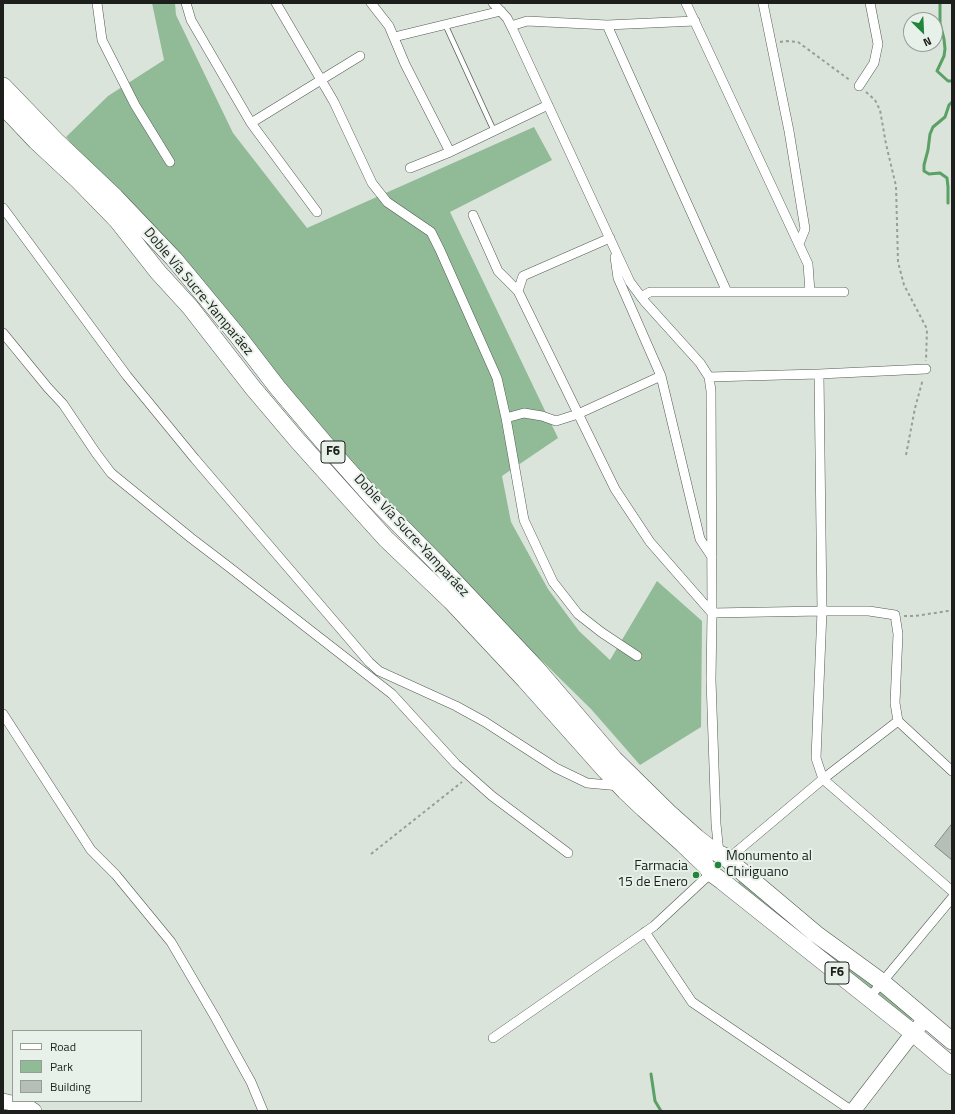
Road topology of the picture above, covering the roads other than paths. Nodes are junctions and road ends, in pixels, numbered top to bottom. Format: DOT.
graph roads {
  1 [pos="97,3"];
  2 [pos="186,3"];
  3 [pos="276,3"];
  4 [pos="371,3"];
  5 [pos="493,3"];
  6 [pos="686,3"];
  7 [pos="763,3"];
  8 [pos="870,3"];
  9 [pos="501,11"];
  10 [pos="695,21"];
  11 [pos="445,24"];
  12 [pos="607,25"];
  13 [pos="511,26"];
  14 [pos="394,37"];
  15 [pos="360,56"];
  16 [pos="321,80"];
  17 [pos="3,86"];
  18 [pos="859,86"];
  19 [pos="548,106"];
  20 [pos="9,111"];
  21 [pos="251,123"];
  22 [pos="494,131"];
  23 [pos="450,152"];
  24 [pos="170,162"];
  25 [pos="410,168"];
  26 [pos="3,208"];
  27 [pos="317,212"];
  28 [pos="473,215"];
  29 [pos="611,242"];
  30 [pos="799,244"];
  31 [pos="518,291"];
  32 [pos="727,292"];
  33 [pos="810,292"];
  34 [pos="844,292"];
  35 [pos="641,297"];
  36 [pos="3,333"];
  37 [pos="926,369"];
  38 [pos="819,374"];
  39 [pos="661,376"];
  40 [pos="709,377"];
  41 [pos="578,414"];
  42 [pos="506,418"];
  43 [pos="712,557"];
  44 [pos="822,611"];
  45 [pos="712,613"];
  46 [pos="637,656"];
  47 [pos="379,670"];
  48 [pos="370,677"];
  49 [pos="3,714"];
  50 [pos="898,721"];
  51 [pos="952,771"];
  52 [pos="823,779"];
  53 [pos="627,782"];
  54 [pos="568,854"];
  55 [pos="719,864"];
  56 [pos="952,890"];
  57 [pos="952,898"];
  58 [pos="645,932"];
  59 [pos="882,982"];
  60 [pos="869,998"];
  61 [pos="926,1018"];
  62 [pos="913,1033"];
  63 [pos="493,1038"];
  64 [pos="952,1041"];
  65 [pos="952,1066"];
  66 [pos="3,1101"];
  67 [pos="12,1111"];
  68 [pos="34,1111"];
  69 [pos="263,1111"];
  70 [pos="853,1111"];
  1 -- 24 [label="street"];
  2 -- 21 [label="street"];
  3 -- 16 [label="street"];
  4 -- 14 [label="street"];
  5 -- 9 [label="street"];
  6 -- 10 [label="street"];
  7 -- 30 [label="street"];
  8 -- 18 [label="street"];
  9 -- 11 [label="street"];
  9 -- 13 [label="street"];
  10 -- 12 [label="street"];
  10 -- 30 [label="street"];
  11 -- 14 [label="street"];
  11 -- 22 [label="lane"];
  12 -- 13 [label="street"];
  12 -- 32 [label="street"];
  13 -- 19 [label="street"];
  14 -- 23 [label="street"];
  15 -- 16 [label="street"];
  16 -- 21 [label="street"];
  16 -- 42 [label="street"];
  17 -- 20 [label="highway, Doble Vía Sucre-Yamparáez / F6"];
  19 -- 22 [label="street"];
  19 -- 29 [label="street"];
  20 -- 53 [label="highway, Doble Vía Sucre-Yamparáez / F6"];
  21 -- 27 [label="street"];
  22 -- 23 [label="street"];
  23 -- 25 [label="street"];
  26 -- 47 [label="street"];
  28 -- 31 [label="street"];
  29 -- 31 [label="street"];
  29 -- 35 [label="street"];
  29 -- 39 [label="street"];
  30 -- 33 [label="street"];
  31 -- 41 [label="street"];
  32 -- 33 [label="street"];
  32 -- 35 [label="street"];
  33 -- 34 [label="street"];
  35 -- 40 [label="street"];
  36 -- 48 [label="street"];
  37 -- 38 [label="street"];
  38 -- 40 [label="street"];
  38 -- 44 [label="street"];
  39 -- 41 [label="street"];
  39 -- 43 [label="street"];
  40 -- 43 [label="street"];
  41 -- 42 [label="street"];
  41 -- 45 [label="street"];
  42 -- 46 [label="street"];
  43 -- 45 [label="street"];
  44 -- 45 [label="street"];
  44 -- 50 [label="street"];
  44 -- 52 [label="street"];
  45 -- 55 [label="street"];
  47 -- 48 [label="street"];
  47 -- 53 [label="street"];
  48 -- 54 [label="street"];
  49 -- 69 [label="street"];
  50 -- 51 [label="street"];
  50 -- 52 [label="street"];
  52 -- 55 [label="street"];
  52 -- 56 [label="street"];
  53 -- 55 [label="highway, Doble Vía Sucre-Yamparáez / F6"];
  55 -- 58 [label="street"];
  55 -- 59 [label="highway, Doble Vía Sucre-Yamparáez / F6"];
  55 -- 60 [label="highway, Doble Vía Sucre-Yamparáez / F6"];
  57 -- 59 [label="street"];
  58 -- 63 [label="street"];
  58 -- 70 [label="street"];
  59 -- 60 [label="street"];
  59 -- 61 [label="highway, Doble Vía Sucre-Yamparáez / F6"];
  60 -- 62 [label="highway, Doble Vía Sucre-Yamparáez / F6"];
  61 -- 62 [label="main road"];
  61 -- 64 [label="highway, Doble Vía Sucre-Yamparáez / F6"];
  62 -- 65 [label="highway, Doble Vía Sucre-Yamparáez / F6"];
  62 -- 70 [label="main road"];
  66 -- 67 [label="main road"];
  66 -- 68 [label="main road"];
}
